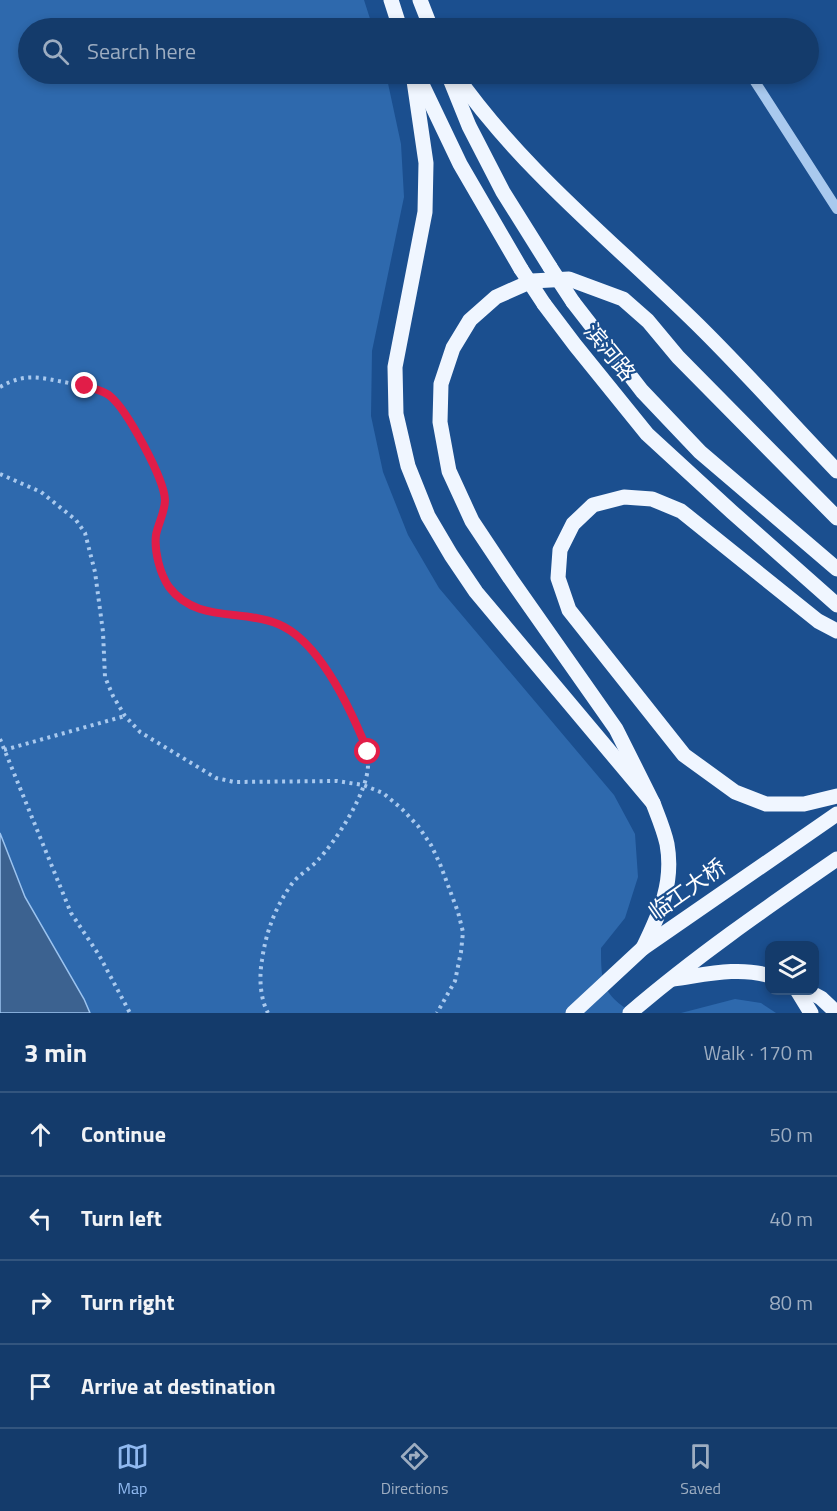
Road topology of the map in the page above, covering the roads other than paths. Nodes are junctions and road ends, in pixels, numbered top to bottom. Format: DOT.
graph roads {
  1 [pos="391,0"];
  2 [pos="420,0"];
  3 [pos="397,18"];
  4 [pos="427,18"];
  5 [pos="416,84"];
  6 [pos="420,84"];
  7 [pos="452,84"];
  8 [pos="462,84"];
  9 [pos="757,84"];
  10 [pos="837,209"];
  11 [pos="837,471"];
  12 [pos="837,518"];
  13 [pos="837,569"];
  14 [pos="837,605"];
  15 [pos="837,630"];
  16 [pos="837,796"];
  17 [pos="653,803"];
  18 [pos="837,814"];
  19 [pos="837,859"];
  20 [pos="643,948"];
  21 [pos="765,974"];
  22 [pos="670,979"];
  23 [pos="800,995"];
  24 [pos="815,995"];
  25 [pos="573,1013"];
  26 [pos="630,1013"];
  27 [pos="811,1013"];
  28 [pos="837,1013"];
  1 -- 3 [label="main road"];
  2 -- 4 [label="main road"];
  5 -- 17 [label="main road"];
  6 -- 14 [label="main road, 滨河路, bridge"];
  7 -- 13 [label="main road, 滨河路, bridge"];
  8 -- 11 [label="main road"];
  9 -- 10 [label="lane"];
  12 -- 17 [label="main road"];
  15 -- 16 [label="main road"];
  17 -- 20 [label="main road"];
  18 -- 20 [label="main road, 临工大桥"];
  19 -- 22 [label="main road"];
  20 -- 25 [label="main road, 临工大桥"];
  21 -- 22 [label="main road"];
  22 -- 26 [label="main road"];
  23 -- 27 [label="main road"];
  24 -- 28 [label="main road"];
}
